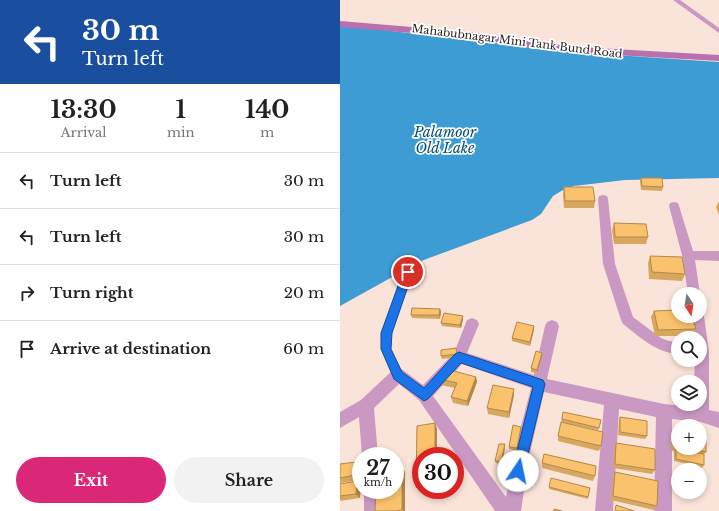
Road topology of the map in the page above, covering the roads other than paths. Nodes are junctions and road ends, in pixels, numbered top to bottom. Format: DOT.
graph roads {
  1 [pos="676,0"];
  2 [pos="340,24"];
  3 [pos="719,31"];
  4 [pos="719,58"];
  5 [pos="604,199"];
  6 [pos="674,206"];
  7 [pos="688,255"];
  8 [pos="719,256"];
  9 [pos="408,272"];
  10 [pos="693,287"];
  11 [pos="472,324"];
  12 [pos="552,326"];
  13 [pos="671,347"];
  14 [pos="459,357"];
  15 [pos="700,367"];
  16 [pos="398,375"];
  17 [pos="539,384"];
  18 [pos="424,395"];
  19 [pos="612,400"];
  20 [pos="366,405"];
  21 [pos="664,411"];
  22 [pos="701,415"];
  23 [pos="340,420"];
  24 [pos="719,420"];
  25 [pos="369,447"];
  26 [pos="372,499"];
  27 [pos="373,511"];
  28 [pos="505,511"];
  29 [pos="512,511"];
  30 [pos="604,511"];
  31 [pos="663,511"];
  1 -- 3 [label="street"];
  2 -- 4 [label="street, Mahabubnagar Mini Tank Bund Road"];
  5 -- 13 [label="street"];
  6 -- 7 [label="street"];
  7 -- 8 [label="street"];
  7 -- 10 [label="street"];
  9 -- 16 [label="lane"];
  11 -- 14 [label="street"];
  12 -- 17 [label="street"];
  14 -- 17 [label="street"];
  14 -- 18 [label="street"];
  15 -- 22 [label="street"];
  16 -- 18 [label="street"];
  16 -- 20 [label="street"];
  17 -- 19 [label="street"];
  17 -- 29 [label="street"];
  18 -- 28 [label="street"];
  19 -- 21 [label="street"];
  19 -- 30 [label="street"];
  20 -- 23 [label="street"];
  20 -- 25 [label="street"];
  21 -- 22 [label="street"];
  21 -- 31 [label="street"];
  22 -- 24 [label="street"];
  26 -- 27 [label="street"];
}
